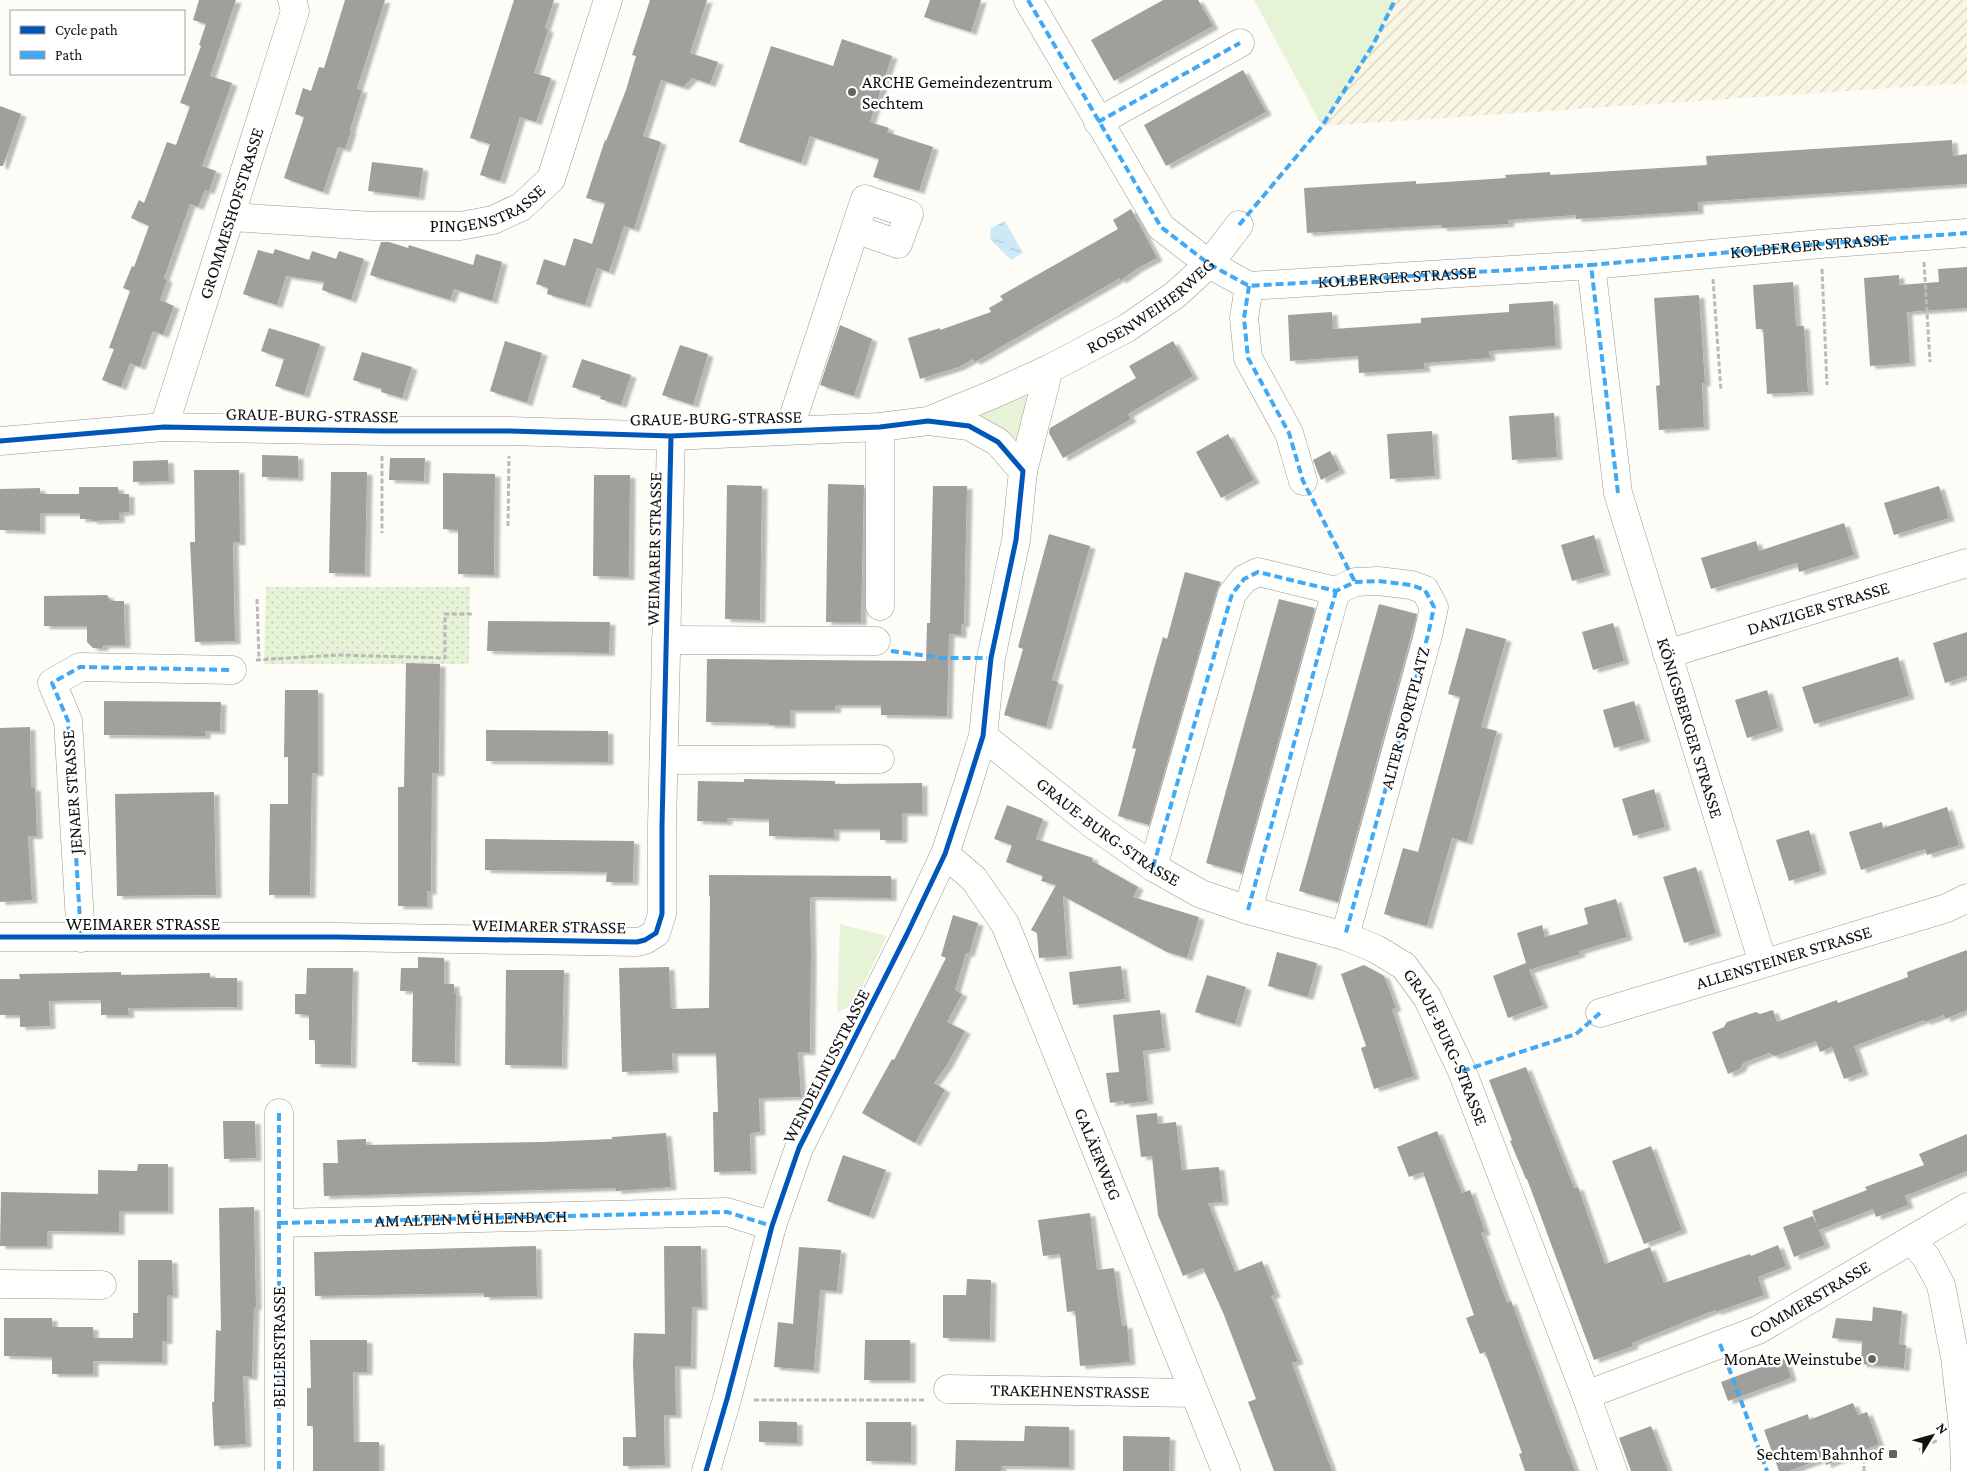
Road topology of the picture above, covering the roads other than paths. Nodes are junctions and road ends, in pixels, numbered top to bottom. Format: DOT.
graph roads {
  1 [pos="292,0"];
  2 [pos="608,0"];
  3 [pos="1028,0"];
  4 [pos="1240,43"];
  5 [pos="1098,122"];
  6 [pos="231,217"];
  7 [pos="1239,225"];
  8 [pos="855,229"];
  9 [pos="1967,233"];
  10 [pos="1209,264"];
  11 [pos="1591,265"];
  12 [pos="1250,286"];
  13 [pos="1049,369"];
  14 [pos="994,394"];
  15 [pos="928,421"];
  16 [pos="164,427"];
  17 [pos="880,427"];
  18 [pos="789,430"];
  19 [pos="671,436"];
  20 [pos="0,441"];
  21 [pos="1023,471"];
  22 [pos="1303,481"];
  23 [pos="1967,563"];
  24 [pos="1336,591"];
  25 [pos="880,606"];
  26 [pos="666,640"];
  27 [pos="876,641"];
  28 [pos="1667,654"];
  29 [pos="232,670"];
  30 [pos="984,736"];
  31 [pos="880,759"];
  32 [pos="664,760"];
  33 [pos="944,854"];
  34 [pos="1153,867"];
  35 [pos="1967,898"];
  36 [pos="1248,910"];
  37 [pos="1345,936"];
  38 [pos="0,937"];
  39 [pos="81,938"];
  40 [pos="1763,963"];
  41 [pos="1600,1013"];
  42 [pos="279,1113"];
  43 [pos="1967,1206"];
  44 [pos="280,1223"];
  45 [pos="772,1226"];
  46 [pos="1911,1240"];
  47 [pos="0,1284"];
  48 [pos="102,1285"];
  49 [pos="948,1389"];
  50 [pos="1193,1393"];
  51 [pos="1586,1395"];
  52 [pos="279,1471"];
  53 [pos="706,1471"];
  54 [pos="1226,1471"];
  55 [pos="1613,1471"];
  56 [pos="1964,1471"];
  1 -- 6 [label="street, GROMMESHOFSTRASSE"];
  2 -- 6 [label="street, PINGENSTRASSE"];
  3 -- 5 [label="street"];
  4 -- 5 [label="street"];
  5 -- 10 [label="street"];
  6 -- 16 [label="street, GROMMESHOFSTRASSE"];
  7 -- 10 [label="street, ROSENWEIHERWEG"];
  8 -- 18 [label="street"];
  9 -- 11 [label="street, KOLBERGER STRASSE"];
  10 -- 12 [label="street"];
  10 -- 13 [label="street, ROSENWEIHERWEG"];
  11 -- 12 [label="street, KOLBERGER STRASSE"];
  11 -- 28 [label="street, KÖNIGSBERGER STRASSE"];
  12 -- 22 [label="street"];
  13 -- 14 [label="street, ROSENWEIHERWEG"];
  13 -- 21 [label="street"];
  14 -- 15 [label="street, GRAUE-BURG-STRASSE"];
  15 -- 17 [label="street, GRAUE-BURG-STRASSE"];
  15 -- 21 [label="street, GRAUE-BURG-STRASSE"];
  16 -- 19 [label="street, GRAUE-BURG-STRASSE"];
  16 -- 20 [label="street, GRAUE-BURG-STRASSE"];
  17 -- 18 [label="street, GRAUE-BURG-STRASSE"];
  17 -- 25 [label="street"];
  18 -- 19 [label="street, GRAUE-BURG-STRASSE"];
  19 -- 26 [label="street, WEIMARER STRASSE"];
  21 -- 30 [label="street"];
  23 -- 28 [label="street, DANZIGER STRASSE"];
  24 -- 34 [label="street"];
  24 -- 36 [label="street"];
  24 -- 37 [label="street, ALTER SPORTPLATZ"];
  26 -- 27 [label="street"];
  26 -- 32 [label="street, WEIMARER STRASSE"];
  28 -- 40 [label="street, KÖNIGSBERGER STRASSE"];
  29 -- 39 [label="street, JENAER STRASSE"];
  30 -- 33 [label="street"];
  30 -- 34 [label="street, GRAUE-BURG-STRASSE"];
  31 -- 32 [label="street"];
  32 -- 39 [label="street, WEIMARER STRASSE"];
  33 -- 45 [label="street, WENDELINUSSTRASSE"];
  33 -- 50 [label="street, GALÄERWEG"];
  34 -- 36 [label="street, GRAUE-BURG-STRASSE"];
  35 -- 40 [label="street, ALLENSTEINER STRASSE"];
  36 -- 37 [label="street, GRAUE-BURG-STRASSE"];
  37 -- 51 [label="street, GRAUE-BURG-STRASSE"];
  38 -- 39 [label="street, WEIMARER STRASSE"];
  40 -- 41 [label="street, ALLENSTEINER STRASSE"];
  42 -- 44 [label="street"];
  43 -- 46 [label="street, COMMERSTRASSE"];
  44 -- 45 [label="street, AM ALTEN MÜHLENBACH"];
  44 -- 52 [label="street, BELLERSTRASSE"];
  45 -- 53 [label="street, WENDELINUSSTRASSE"];
  46 -- 51 [label="street, COMMERSTRASSE"];
  46 -- 56 [label="street"];
  47 -- 48 [label="street"];
  49 -- 50 [label="street, TRAKEHNENSTRASSE"];
  50 -- 54 [label="street, GALÄERWEG"];
  51 -- 55 [label="street, GRAUE-BURG-STRASSE"];
}
